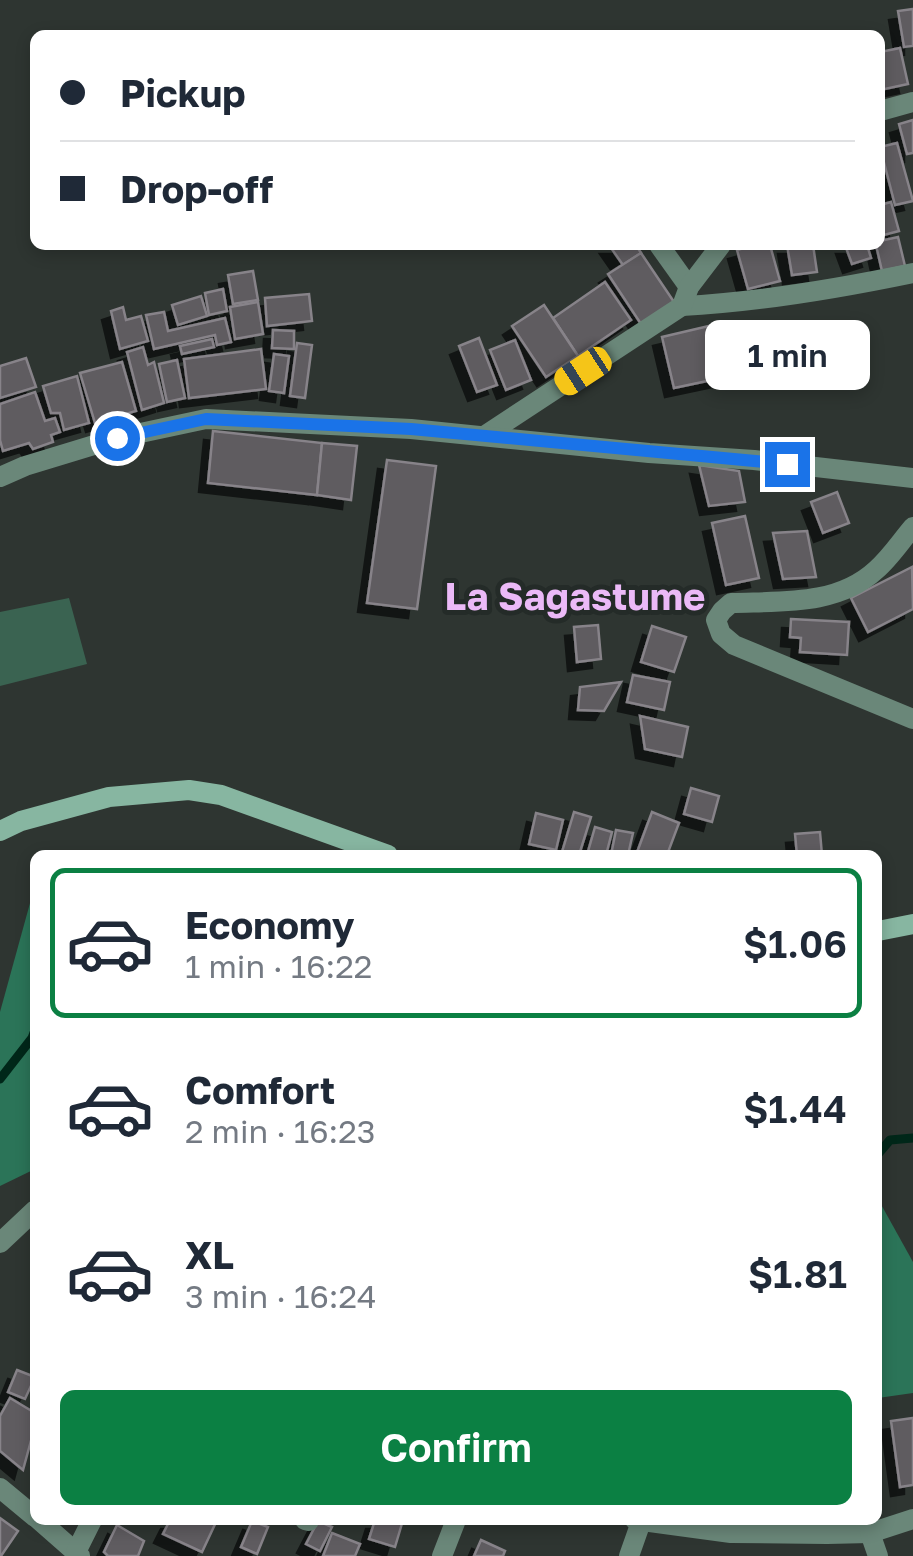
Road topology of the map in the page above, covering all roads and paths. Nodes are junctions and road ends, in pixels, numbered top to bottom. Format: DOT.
graph roads {
  1 [pos="913,102"];
  2 [pos="885,109"];
  3 [pos="662,250"];
  4 [pos="717,250"];
  5 [pos="913,273"];
  6 [pos="685,296"];
  7 [pos="484,436"];
  8 [pos="0,477"];
  9 [pos="913,478"];
  10 [pos="913,527"];
  11 [pos="913,719"];
  12 [pos="0,831"];
  13 [pos="374,850"];
  14 [pos="913,924"];
  15 [pos="882,931"];
  16 [pos="30,1215"];
  17 [pos="0,1242"];
  18 [pos="0,1488"];
  19 [pos="30,1512"];
  20 [pos="913,1520"];
  21 [pos="45,1525"];
  22 [pos="90,1525"];
  23 [pos="454,1525"];
  24 [pos="637,1525"];
  25 [pos="669,1525"];
  26 [pos="870,1534"];
  27 [pos="78,1554"];
  28 [pos="442,1556"];
  29 [pos="629,1556"];
  30 [pos="878,1556"];
  1 -- 2 [label="street"];
  3 -- 6 [label="street"];
  4 -- 6 [label="street"];
  5 -- 6 [label="street"];
  6 -- 7 [label="street"];
  7 -- 8 [label="street"];
  7 -- 9 [label="street"];
  10 -- 11 [label="street"];
  12 -- 13 [label="street"];
  14 -- 15 [label="street"];
  16 -- 17 [label="street"];
  18 -- 19 [label="street"];
  20 -- 26 [label="street"];
  21 -- 27 [label="street"];
  22 -- 27 [label="street"];
  23 -- 28 [label="street"];
  24 -- 29 [label="street"];
  25 -- 26 [label="street"];
  26 -- 30 [label="street"];
}
